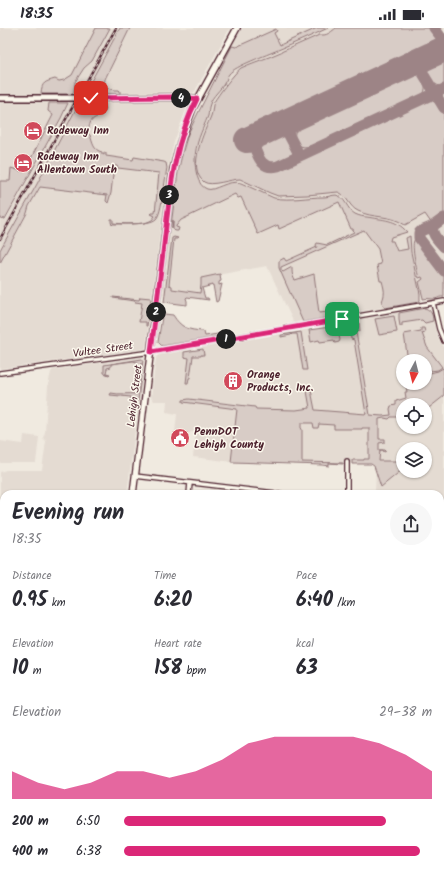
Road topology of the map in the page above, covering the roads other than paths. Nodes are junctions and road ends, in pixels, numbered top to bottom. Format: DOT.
graph roads {
  1 [pos="237,28"];
  2 [pos="0,98"];
  3 [pos="197,99"];
  4 [pos="444,301"];
  5 [pos="433,303"];
  6 [pos="444,341"];
  7 [pos="151,352"];
  8 [pos="0,373"];
  9 [pos="347,461"];
  10 [pos="135,476"];
  11 [pos="190,483"];
  12 [pos="133,490"];
  13 [pos="189,490"];
  14 [pos="249,490"];
  15 [pos="347,490"];
  1 -- 3 [label="main road, Lehigh Street"];
  2 -- 3 [label="street, bridge"];
  3 -- 7 [label="main road, Lehigh Street"];
  4 -- 5 [label="street, Vultee Street"];
  5 -- 6 [label="street"];
  5 -- 7 [label="street, Vultee Street"];
  7 -- 8 [label="street, Vultee Street"];
  7 -- 10 [label="main road, Lehigh Street"];
  9 -- 15 [label="street"];
  10 -- 11 [label="street"];
  10 -- 12 [label="main road, Lehigh Street"];
  11 -- 13 [label="street"];
  11 -- 14 [label="street"];
}
